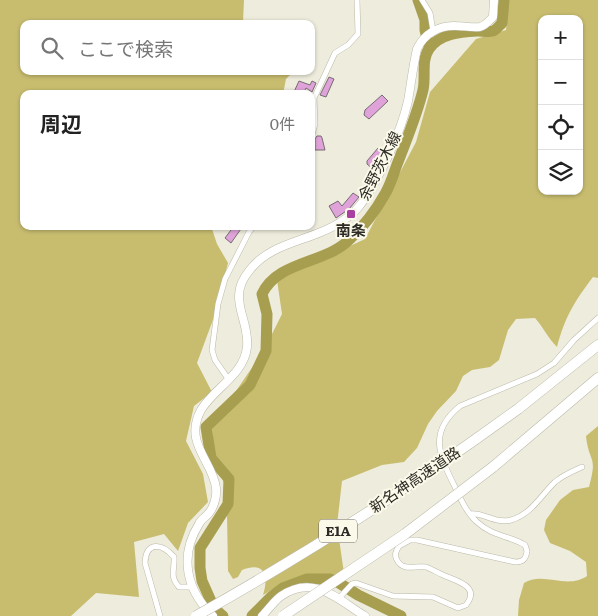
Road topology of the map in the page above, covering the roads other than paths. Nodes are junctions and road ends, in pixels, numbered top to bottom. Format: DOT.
graph roads {
  1 [pos="357,0"];
  2 [pos="422,0"];
  3 [pos="494,0"];
  4 [pos="432,32"];
  5 [pos="315,96"];
  6 [pos="251,230"];
  7 [pos="598,318"];
  8 [pos="596,347"];
  9 [pos="598,378"];
  10 [pos="229,380"];
  11 [pos="582,467"];
  12 [pos="470,514"];
  13 [pos="192,587"];
  14 [pos="340,596"];
  15 [pos="160,616"];
  16 [pos="196,616"];
  17 [pos="213,616"];
  18 [pos="262,616"];
  19 [pos="283,616"];
  20 [pos="365,616"];
  1 -- 5 [label="street"];
  2 -- 4 [label="street"];
  3 -- 4 [label="main road, 余野茨木線"];
  4 -- 10 [label="main road, 余野茨木線"];
  6 -- 10 [label="street"];
  7 -- 12 [label="street"];
  8 -- 16 [label="highway, 新名神高速道路 / E1A, bridge"];
  9 -- 19 [label="highway, E1A, bridge"];
  10 -- 13 [label="main road, 余野茨木線"];
  11 -- 12 [label="street"];
  12 -- 14 [label="street"];
  13 -- 15 [label="street"];
  13 -- 17 [label="main road, 余野茨木線"];
  14 -- 18 [label="main road"];
  14 -- 20 [label="main road"];
}
